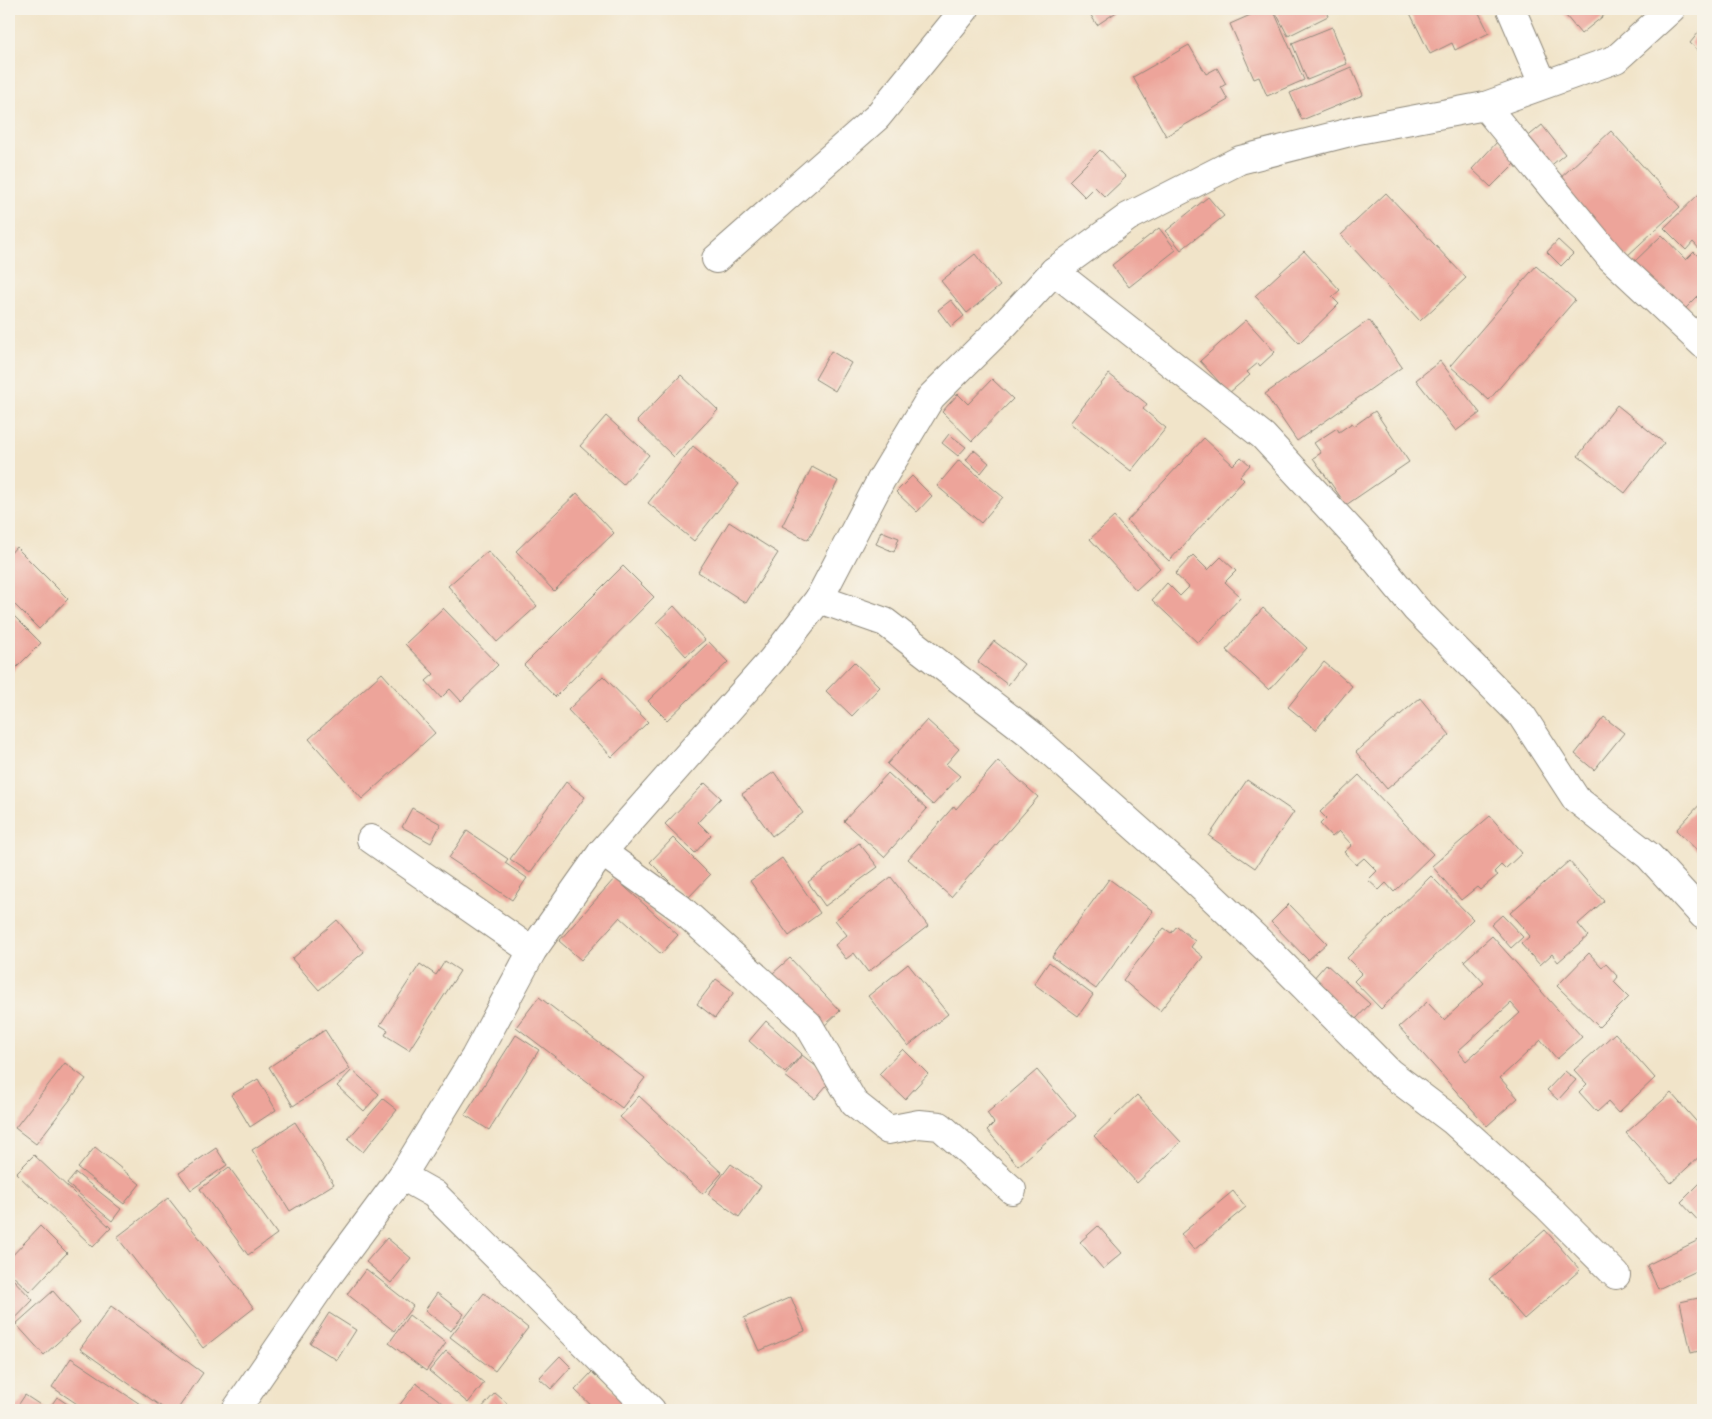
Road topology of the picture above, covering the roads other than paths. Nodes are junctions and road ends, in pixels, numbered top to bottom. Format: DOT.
graph roads {
  1 [pos="965,9"];
  2 [pos="1511,9"];
  3 [pos="1671,9"];
  4 [pos="1543,84"];
  5 [pos="1485,106"];
  6 [pos="716,259"];
  7 [pos="1054,271"];
  8 [pos="1703,344"];
  9 [pos="819,600"];
  10 [pos="371,839"];
  11 [pos="602,852"];
  12 [pos="1703,915"];
  13 [pos="532,951"];
  14 [pos="402,1176"];
  15 [pos="1012,1190"];
  16 [pos="1616,1274"];
  17 [pos="236,1410"];
  18 [pos="651,1410"];
  1 -- 6 [label="street"];
  2 -- 4 [label="street"];
  3 -- 4 [label="street"];
  4 -- 5 [label="street"];
  5 -- 7 [label="street"];
  5 -- 8 [label="street"];
  7 -- 9 [label="street"];
  7 -- 12 [label="street"];
  9 -- 11 [label="street"];
  9 -- 16 [label="street"];
  10 -- 13 [label="street"];
  11 -- 13 [label="street"];
  11 -- 15 [label="street"];
  13 -- 14 [label="street"];
  14 -- 17 [label="street"];
  14 -- 18 [label="street"];
}
